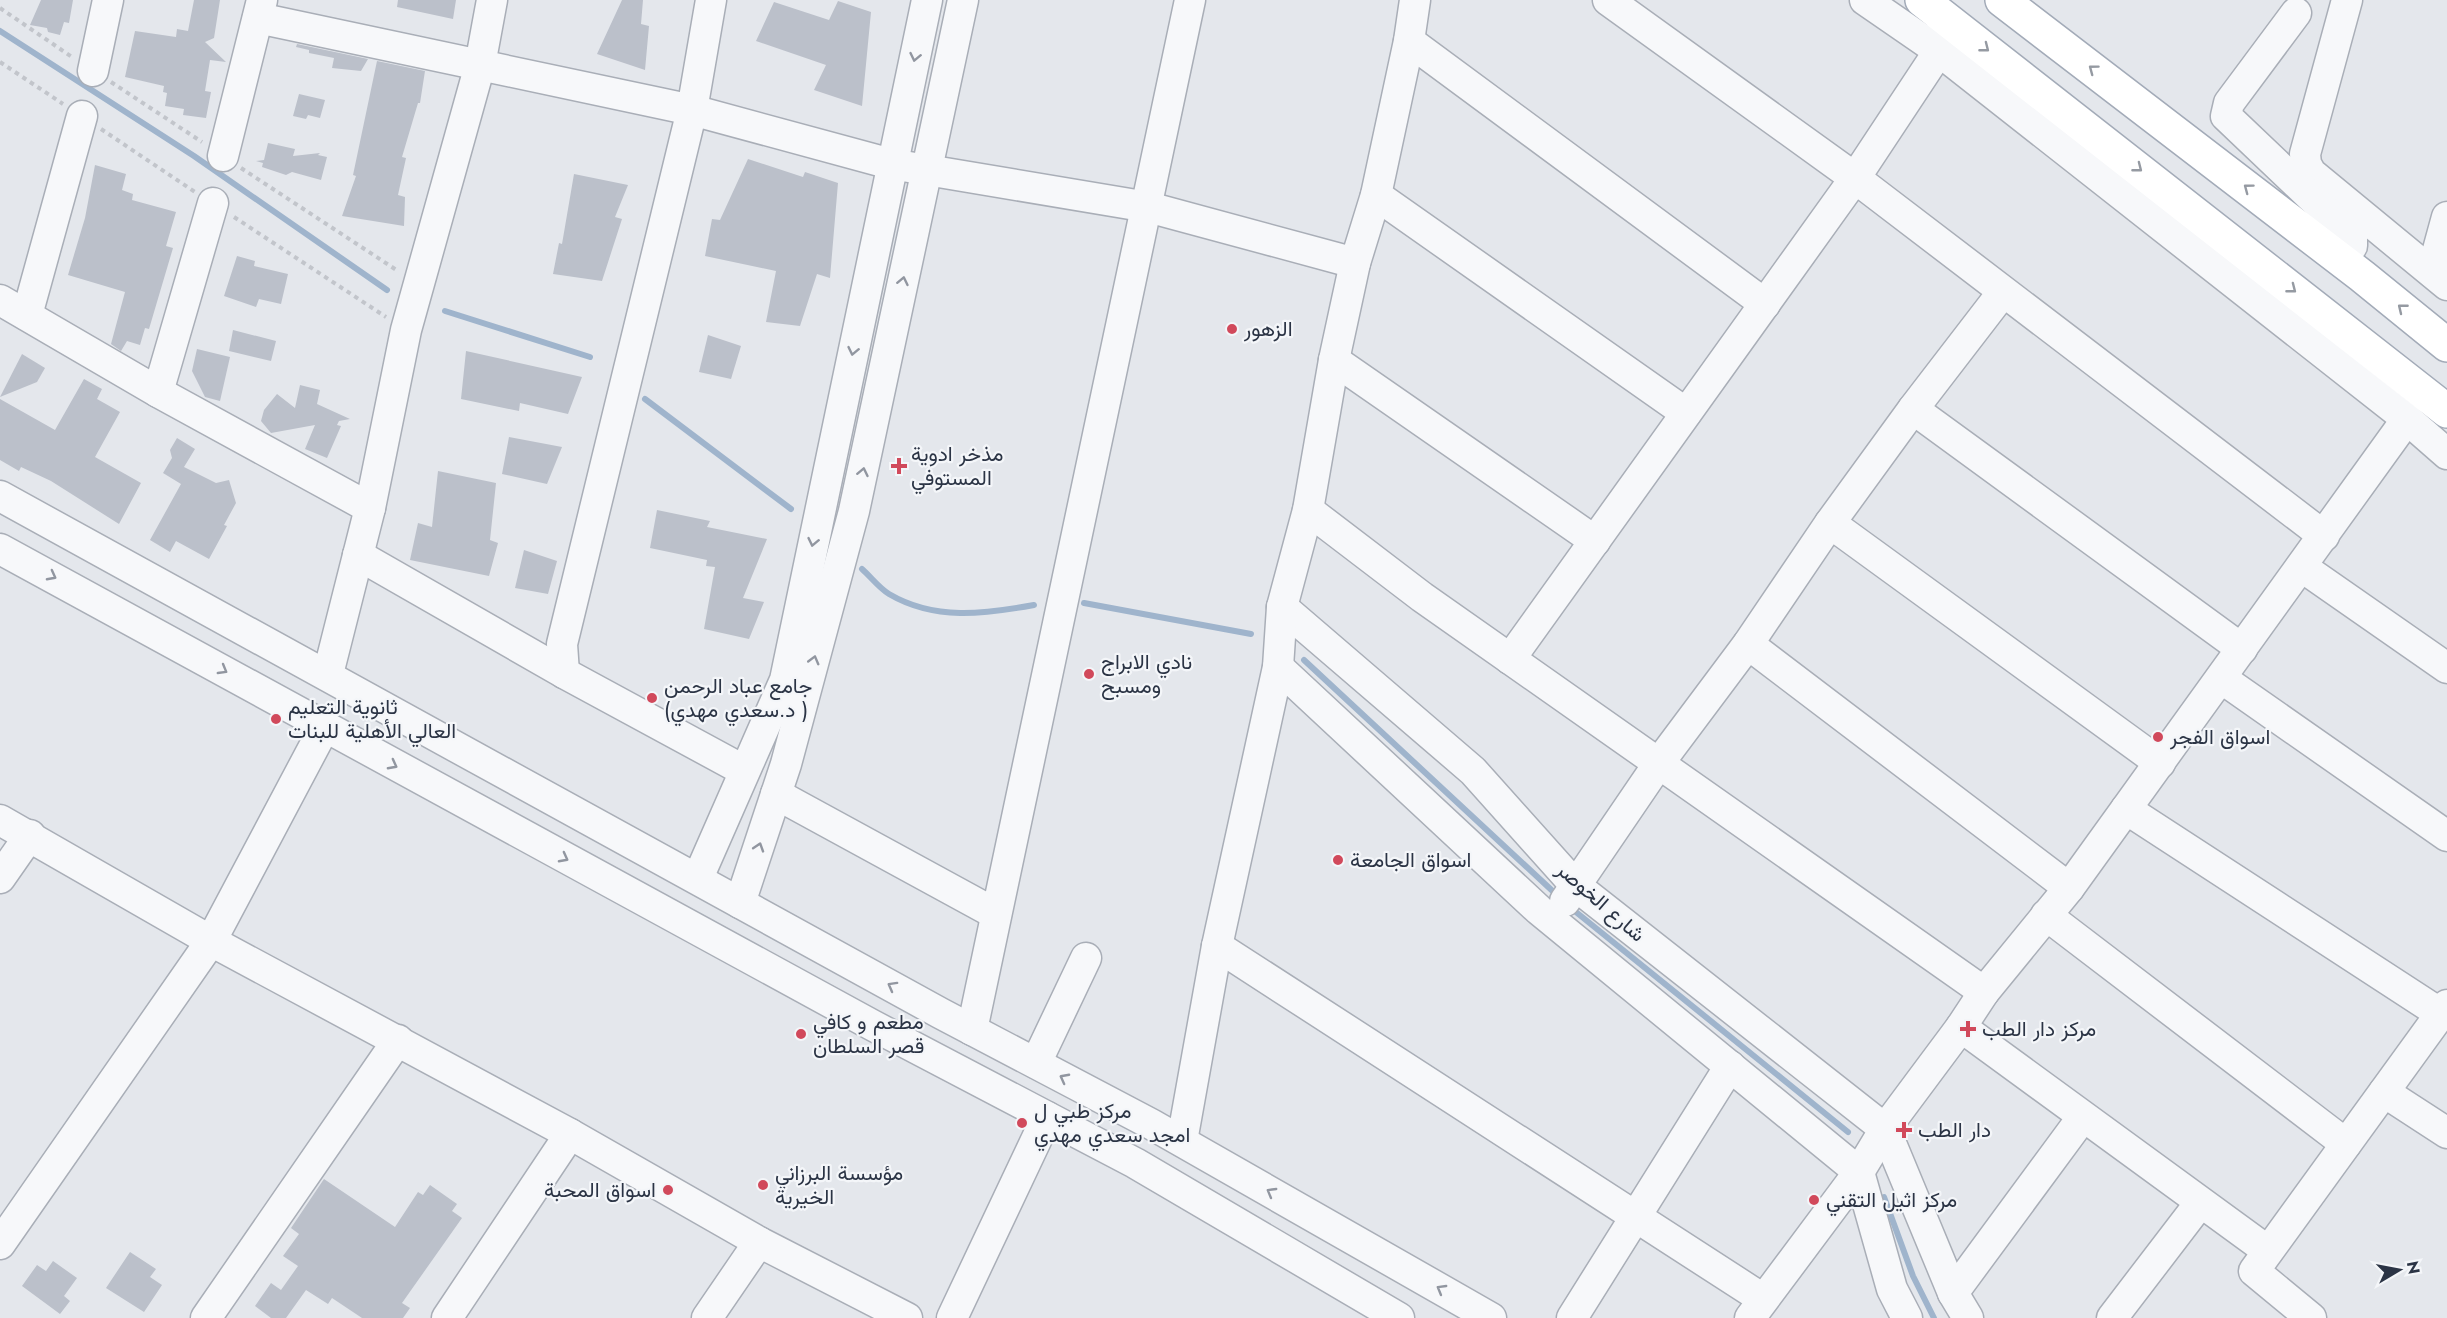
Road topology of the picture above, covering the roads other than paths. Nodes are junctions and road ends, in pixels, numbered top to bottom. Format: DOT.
graph roads {
  1 [pos="108,0"];
  2 [pos="492,0"];
  3 [pos="711,0"];
  4 [pos="927,0"];
  5 [pos="963,0"];
  6 [pos="1190,0"];
  7 [pos="1415,0"];
  8 [pos="1608,0"];
  9 [pos="1864,0"];
  10 [pos="2002,0"];
  11 [pos="2347,0"];
  12 [pos="1939,5"];
  13 [pos="260,9"];
  14 [pos="2296,12"];
  15 [pos="1409,41"];
  16 [pos="1939,51"];
  17 [pos="480,65"];
  18 [pos="93,71"];
  19 [pos="692,110"];
  20 [pos="82,116"];
  21 [pos="223,156"];
  22 [pos="891,164"];
  23 [pos="927,170"];
  24 [pos="1855,178"];
  25 [pos="1376,195"];
  26 [pos="213,203"];
  27 [pos="1148,207"];
  28 [pos="2447,218"];
  29 [pos="2342,260"];
  30 [pos="1355,263"];
  31 [pos="2440,278"];
  32 [pos="2003,292"];
  33 [pos="0,300"];
  34 [pos="1765,304"];
  35 [pos="27,315"];
  36 [pos="2447,345"];
  37 [pos="1334,360"];
  38 [pos="158,392"];
  39 [pos="1913,409"];
  40 [pos="2447,411"];
  41 [pos="1686,413"];
  42 [pos="2407,419"];
  43 [pos="2447,454"];
  44 [pos="0,496"];
  45 [pos="370,508"];
  46 [pos="1308,510"];
  47 [pos="1830,523"];
  48 [pos="2324,536"];
  49 [pos="1595,541"];
  50 [pos="0,549"];
  51 [pos="358,555"];
  52 [pos="2302,567"];
  53 [pos="1282,607"];
  54 [pos="1748,644"];
  55 [pos="2242,649"];
  56 [pos="1510,659"];
  57 [pos="1278,667"];
  58 [pos="2447,668"];
  59 [pos="564,673"];
  60 [pos="328,674"];
  61 [pos="2221,678"];
  62 [pos="324,728"];
  63 [pos="1659,763"];
  64 [pos="2160,763"];
  65 [pos="743,770"];
  66 [pos="776,794"];
  67 [pos="2126,809"];
  68 [pos="0,820"];
  69 [pos="30,835"];
  70 [pos="2447,836"];
  71 [pos="0,878"];
  72 [pos="698,878"];
  73 [pos="1576,886"];
  74 [pos="2069,888"];
  75 [pos="740,903"];
  76 [pos="996,914"];
  77 [pos="2046,915"];
  78 [pos="1551,920"];
  79 [pos="211,941"];
  80 [pos="1217,946"];
  81 [pos="1086,958"];
  82 [pos="1984,992"];
  83 [pos="2444,1010"];
  84 [pos="1961,1027"];
  85 [pos="972,1030"];
  86 [pos="398,1040"];
  87 [pos="1036,1064"];
  88 [pos="1730,1066"];
  89 [pos="2384,1092"];
  90 [pos="1047,1117"];
  91 [pos="2082,1118"];
  92 [pos="1885,1130"];
  93 [pos="2447,1133"];
  94 [pos="570,1134"];
  95 [pos="1182,1141"];
  96 [pos="2346,1144"];
  97 [pos="1859,1172"];
  98 [pos="2200,1203"];
  99 [pos="1637,1217"];
  100 [pos="759,1242"];
  101 [pos="0,1244"];
  102 [pos="2268,1251"];
  103 [pos="1953,1293"];
  104 [pos="1756,1309"];
  105 [pos="206,1318"];
  106 [pos="447,1318"];
  107 [pos="707,1318"];
  108 [pos="907,1318"];
  109 [pos="952,1318"];
  110 [pos="1399,1318"];
  111 [pos="1491,1318"];
  112 [pos="1572,1318"];
  113 [pos="1907,1318"];
  114 [pos="1968,1318"];
  115 [pos="2112,1318"];
  116 [pos="2311,1318"];
  1 -- 18 [label="street"];
  2 -- 17 [label="street"];
  3 -- 19 [label="street"];
  4 -- 22 [label="street, one-way"];
  5 -- 23 [label="street"];
  6 -- 27 [label="street"];
  7 -- 15 [label="street"];
  8 -- 24 [label="street"];
  9 -- 16 [label="street"];
  29 -- 10 [label="main road, one-way"];
  11 -- 31 [label="street"];
  12 -- 16 [label="street"];
  12 -- 40 [label="main road, one-way"];
  13 -- 17 [label="street"];
  13 -- 21 [label="street"];
  14 -- 29 [label="street"];
  15 -- 25 [label="street"];
  15 -- 34 [label="street"];
  16 -- 24 [label="street"];
  16 -- 42 [label="street"];
  17 -- 19 [label="street"];
  17 -- 45 [label="street"];
  19 -- 22 [label="street"];
  19 -- 59 [label="street"];
  20 -- 35 [label="street"];
  22 -- 23 [label="street"];
  22 -- 65 [label="street, one-way"];
  23 -- 27 [label="street"];
  66 -- 23 [label="street, one-way"];
  24 -- 32 [label="street"];
  24 -- 34 [label="street"];
  25 -- 30 [label="street"];
  25 -- 41 [label="street"];
  26 -- 38 [label="street"];
  27 -- 30 [label="street"];
  27 -- 76 [label="street"];
  28 -- 31 [label="street"];
  36 -- 29 [label="main road, one-way"];
  30 -- 37 [label="street"];
  32 -- 39 [label="street"];
  32 -- 48 [label="street"];
  33 -- 35 [label="street"];
  34 -- 41 [label="street"];
  35 -- 38 [label="street"];
  37 -- 46 [label="street"];
  37 -- 49 [label="street"];
  38 -- 45 [label="street"];
  39 -- 47 [label="street"];
  39 -- 55 [label="street"];
  41 -- 49 [label="street"];
  42 -- 43 [label="street"];
  42 -- 48 [label="street"];
  44 -- 60 [label="street"];
  45 -- 51 [label="street"];
  46 -- 53 [label="street"];
  46 -- 56 [label="street"];
  47 -- 54 [label="street"];
  47 -- 64 [label="street"];
  48 -- 52 [label="street"];
  49 -- 56 [label="street"];
  50 -- 62 [label="street, one-way"];
  51 -- 59 [label="street"];
  51 -- 60 [label="street"];
  52 -- 55 [label="street"];
  52 -- 58 [label="street"];
  53 -- 57 [label="street"];
  53 -- 73 [label="street, شارع الخوصر"];
  54 -- 63 [label="street"];
  54 -- 74 [label="street"];
  55 -- 61 [label="street"];
  56 -- 63 [label="street"];
  57 -- 78 [label="street"];
  57 -- 80 [label="street"];
  59 -- 65 [label="street"];
  60 -- 72 [label="street"];
  61 -- 64 [label="street"];
  61 -- 70 [label="street"];
  62 -- 79 [label="street"];
  62 -- 90 [label="street, one-way"];
  63 -- 73 [label="street"];
  63 -- 82 [label="street"];
  64 -- 67 [label="street"];
  65 -- 72 [label="street"];
  75 -- 66 [label="street, one-way"];
  66 -- 76 [label="street"];
  67 -- 74 [label="street"];
  67 -- 83 [label="street"];
  68 -- 69 [label="street"];
  69 -- 71 [label="street"];
  69 -- 79 [label="street"];
  72 -- 75 [label="street"];
  73 -- 78 [label="street"];
  73 -- 92 [label="street, شارع الخوصر"];
  74 -- 77 [label="street"];
  85 -- 75 [label="street, one-way"];
  76 -- 85 [label="street"];
  77 -- 82 [label="street"];
  77 -- 96 [label="street"];
  78 -- 88 [label="street"];
  79 -- 86 [label="street"];
  79 -- 101 [label="street"];
  80 -- 95 [label="street"];
  80 -- 99 [label="street"];
  81 -- 87 [label="street"];
  82 -- 84 [label="street"];
  83 -- 89 [label="street"];
  84 -- 91 [label="street"];
  84 -- 92 [label="street"];
  85 -- 87 [label="street"];
  86 -- 94 [label="street"];
  86 -- 105 [label="street"];
  95 -- 87 [label="street, one-way"];
  88 -- 97 [label="street"];
  88 -- 99 [label="street"];
  89 -- 93 [label="street"];
  89 -- 96 [label="street"];
  90 -- 109 [label="street"];
  90 -- 110 [label="street"];
  91 -- 98 [label="street"];
  91 -- 103 [label="street"];
  92 -- 97 [label="street"];
  92 -- 103 [label="street"];
  94 -- 100 [label="street"];
  94 -- 106 [label="street"];
  111 -- 95 [label="street, one-way"];
  96 -- 102 [label="street"];
  97 -- 104 [label="street"];
  97 -- 113 [label="street"];
  98 -- 102 [label="street"];
  98 -- 115 [label="street"];
  99 -- 104 [label="street"];
  99 -- 112 [label="street"];
  100 -- 107 [label="street"];
  100 -- 108 [label="street"];
  102 -- 116 [label="street"];
  103 -- 114 [label="street"];
}
